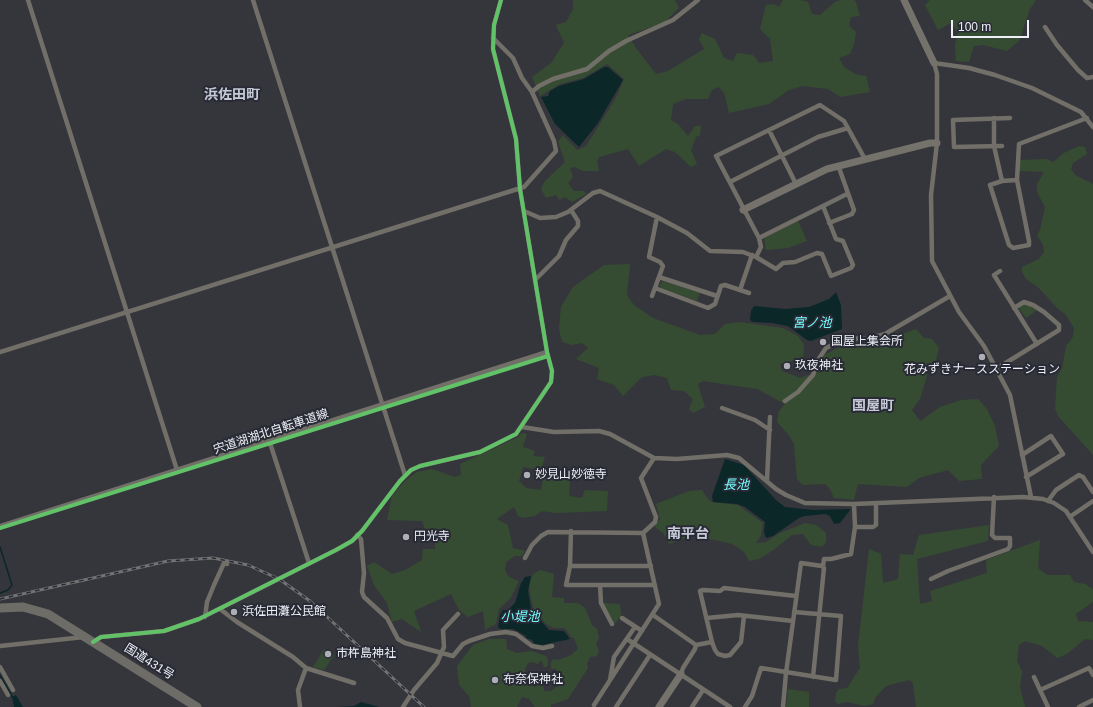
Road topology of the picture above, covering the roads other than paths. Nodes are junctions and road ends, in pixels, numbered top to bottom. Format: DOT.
graph roads {
  1 [pos="28,0"];
  2 [pos="254,0"];
  3 [pos="501,0"];
  4 [pos="698,0"];
  5 [pos="904,0"];
  6 [pos="1085,0"];
  7 [pos="1093,7"];
  8 [pos="1045,27"];
  9 [pos="493,38"];
  10 [pos="934,63"];
  11 [pos="1093,77"];
  12 [pos="532,92"];
  13 [pos="994,118"];
  14 [pos="1010,118"];
  15 [pos="1087,118"];
  16 [pos="1093,127"];
  17 [pos="848,128"];
  18 [pos="769,130"];
  19 [pos="937,143"];
  20 [pos="994,146"];
  21 [pos="1002,146"];
  22 [pos="782,155"];
  23 [pos="865,159"];
  24 [pos="838,166"];
  25 [pos="1017,180"];
  26 [pos="1002,181"];
  27 [pos="730,182"];
  28 [pos="796,184"];
  29 [pos="520,189"];
  30 [pos="847,194"];
  31 [pos="823,206"];
  32 [pos="571,210"];
  33 [pos="743,210"];
  34 [pos="524,211"];
  35 [pos="657,217"];
  36 [pos="829,222"];
  37 [pos="759,238"];
  38 [pos="332,248"];
  39 [pos="754,256"];
  40 [pos="1000,271"];
  41 [pos="659,277"];
  42 [pos="534,280"];
  43 [pos="655,288"];
  44 [pos="740,290"];
  45 [pos="749,293"];
  46 [pos="652,296"];
  47 [pos="717,296"];
  48 [pos="950,296"];
  49 [pos="1014,308"];
  50 [pos="127,312"];
  51 [pos="1037,344"];
  52 [pos="0,352"];
  53 [pos="547,352"];
  54 [pos="996,370"];
  55 [pos="785,401"];
  56 [pos="382,404"];
  57 [pos="722,408"];
  58 [pos="770,417"];
  59 [pos="522,427"];
  60 [pos="770,430"];
  61 [pos="269,440"];
  62 [pos="1022,455"];
  63 [pos="654,458"];
  64 [pos="176,470"];
  65 [pos="405,475"];
  66 [pos="1026,477"];
  67 [pos="767,480"];
  68 [pos="1093,492"];
  69 [pos="994,497"];
  70 [pos="1030,497"];
  71 [pos="1048,501"];
  72 [pos="1093,501"];
  73 [pos="854,504"];
  74 [pos="876,504"];
  75 [pos="1070,516"];
  76 [pos="0,526"];
  77 [pos="855,527"];
  78 [pos="571,531"];
  79 [pos="643,533"];
  80 [pos="357,536"];
  81 [pos="1093,552"];
  82 [pos="525,558"];
  83 [pos="309,563"];
  84 [pos="227,564"];
  85 [pos="570,566"];
  86 [pos="651,566"];
  87 [pos="823,567"];
  88 [pos="931,579"];
  89 [pos="600,585"];
  90 [pos="655,586"];
  91 [pos="796,596"];
  92 [pos="0,608"];
  93 [pos="220,609"];
  94 [pos="794,612"];
  95 [pos="819,613"];
  96 [pos="458,614"];
  97 [pos="653,615"];
  98 [pos="744,616"];
  99 [pos="205,617"];
  100 [pos="622,618"];
  101 [pos="707,618"];
  102 [pos="793,621"];
  103 [pos="612,624"];
  104 [pos="635,627"];
  105 [pos="642,631"];
  106 [pos="627,639"];
  107 [pos="89,640"];
  108 [pos="712,642"];
  109 [pos="634,644"];
  110 [pos="696,644"];
  111 [pos="0,646"];
  112 [pos="552,646"];
  113 [pos="441,654"];
  114 [pos="650,655"];
  115 [pos="0,667"];
  116 [pos="306,668"];
  117 [pos="786,673"];
  118 [pos="681,674"];
  119 [pos="1093,675"];
  120 [pos="813,677"];
  121 [pos="1034,677"];
  122 [pos="610,680"];
  123 [pos="0,681"];
  124 [pos="354,683"];
  125 [pos="13,690"];
  126 [pos="703,690"];
  127 [pos="1040,690"];
  128 [pos="8,694"];
  129 [pos="1093,700"];
  130 [pos="595,706"];
  131 [pos="197,707"];
  132 [pos="300,707"];
  133 [pos="403,707"];
  134 [pos="616,707"];
  135 [pos="660,707"];
  136 [pos="692,707"];
  137 [pos="730,707"];
  138 [pos="745,707"];
  139 [pos="783,707"];
  140 [pos="1048,707"];
  141 [pos="1079,707"];
  1 -- 50 [label="street"];
  2 -- 38 [label="street"];
  3 -- 9 [label="street"];
  4 -- 12 [label="street"];
  5 -- 10 [label="street"];
  6 -- 7 [label="street"];
  8 -- 11 [label="street"];
  9 -- 12 [label="street"];
  9 -- 29 [label="street"];
  10 -- 15 [label="street"];
  10 -- 19 [label="street"];
  12 -- 29 [label="street"];
  13 -- 14 [label="street"];
  13 -- 20 [label="street"];
  13 -- 20 [label="street"];
  15 -- 16 [label="street"];
  15 -- 25 [label="street"];
  17 -- 18 [label="street"];
  17 -- 22 [label="street"];
  17 -- 23 [label="street"];
  18 -- 22 [label="street"];
  18 -- 27 [label="street"];
  19 -- 23 [label="street"];
  19 -- 48 [label="street"];
  20 -- 21 [label="street"];
  20 -- 26 [label="street"];
  22 -- 27 [label="street"];
  22 -- 28 [label="street"];
  23 -- 24 [label="street"];
  24 -- 28 [label="street"];
  24 -- 30 [label="street"];
  25 -- 26 [label="street"];
  25 -- 26 [label="street"];
  27 -- 33 [label="street"];
  28 -- 33 [label="street"];
  29 -- 34 [label="street"];
  29 -- 38 [label="street"];
  30 -- 31 [label="street"];
  30 -- 36 [label="street"];
  31 -- 36 [label="street"];
  31 -- 37 [label="street"];
  32 -- 34 [label="street"];
  32 -- 35 [label="street"];
  32 -- 42 [label="street"];
  33 -- 37 [label="street"];
  34 -- 42 [label="street"];
  35 -- 39 [label="street"];
  35 -- 41 [label="street"];
  36 -- 39 [label="street"];
  37 -- 39 [label="street"];
  38 -- 50 [label="street"];
  38 -- 56 [label="street"];
  39 -- 44 [label="street"];
  40 -- 49 [label="street"];
  41 -- 43 [label="street"];
  41 -- 47 [label="street"];
  42 -- 53 [label="street"];
  43 -- 46 [label="street"];
  43 -- 47 [label="street"];
  44 -- 45 [label="street"];
  44 -- 47 [label="street"];
  48 -- 54 [label="street"];
  48 -- 55 [label="street"];
  49 -- 51 [label="street"];
  49 -- 51 [label="street"];
  50 -- 52 [label="street"];
  50 -- 64 [label="street"];
  51 -- 54 [label="street"];
  53 -- 56 [label="street"];
  53 -- 59 [label="street"];
  54 -- 62 [label="street"];
  56 -- 61 [label="street"];
  56 -- 65 [label="street"];
  57 -- 60 [label="street"];
  58 -- 60 [label="street"];
  59 -- 63 [label="street"];
  59 -- 65 [label="street"];
  60 -- 67 [label="street"];
  61 -- 64 [label="street"];
  61 -- 83 [label="street"];
  62 -- 66 [label="street"];
  62 -- 66 [label="street"];
  63 -- 67 [label="street"];
  63 -- 79 [label="street"];
  64 -- 76 [label="street"];
  65 -- 80 [label="street"];
  66 -- 70 [label="street"];
  67 -- 73 [label="street"];
  68 -- 71 [label="street"];
  69 -- 70 [label="street"];
  69 -- 74 [label="street"];
  69 -- 88 [label="street"];
  70 -- 71 [label="street"];
  71 -- 75 [label="street"];
  72 -- 75 [label="street"];
  73 -- 74 [label="street"];
  73 -- 77 [label="street"];
  74 -- 77 [label="street"];
  75 -- 81 [label="street"];
  77 -- 87 [label="street"];
  78 -- 79 [label="street"];
  78 -- 82 [label="street"];
  78 -- 85 [label="street"];
  79 -- 86 [label="street"];
  80 -- 83 [label="street"];
  80 -- 113 [label="street"];
  83 -- 93 [label="street"];
  84 -- 99 [label="street"];
  85 -- 86 [label="street"];
  85 -- 89 [label="street"];
  86 -- 90 [label="street"];
  87 -- 91 [label="street"];
  87 -- 95 [label="street"];
  89 -- 90 [label="street"];
  89 -- 103 [label="street"];
  90 -- 97 [label="street"];
  91 -- 94 [label="street"];
  91 -- 101 [label="street"];
  92 -- 107 [label="highway, 国道431号"];
  93 -- 99 [label="street"];
  93 -- 116 [label="street"];
  94 -- 95 [label="street"];
  94 -- 102 [label="street"];
  95 -- 120 [label="street"];
  95 -- 120 [label="street"];
  96 -- 113 [label="street"];
  97 -- 105 [label="street"];
  97 -- 110 [label="street"];
  98 -- 101 [label="street"];
  98 -- 102 [label="street"];
  98 -- 108 [label="street"];
  99 -- 107 [label="street"];
  100 -- 104 [label="street"];
  101 -- 108 [label="street"];
  102 -- 117 [label="street"];
  104 -- 105 [label="street"];
  104 -- 106 [label="street"];
  105 -- 109 [label="street"];
  106 -- 109 [label="street"];
  106 -- 122 [label="street"];
  107 -- 111 [label="street"];
  107 -- 131 [label="highway, 国道431号"];
  108 -- 110 [label="street"];
  109 -- 114 [label="street"];
  109 -- 122 [label="street"];
  110 -- 118 [label="street"];
  112 -- 113 [label="street"];
  113 -- 133 [label="street"];
  114 -- 118 [label="street"];
  114 -- 134 [label="street"];
  115 -- 125 [label="street"];
  116 -- 124 [label="street"];
  116 -- 132 [label="street"];
  117 -- 120 [label="street"];
  117 -- 138 [label="street"];
  117 -- 139 [label="street"];
  118 -- 126 [label="street"];
  118 -- 135 [label="street"];
  119 -- 127 [label="street"];
  121 -- 127 [label="street"];
  122 -- 130 [label="street"];
  123 -- 128 [label="street"];
  126 -- 136 [label="street"];
  126 -- 137 [label="street"];
  127 -- 140 [label="street"];
  129 -- 141 [label="street"];
}
